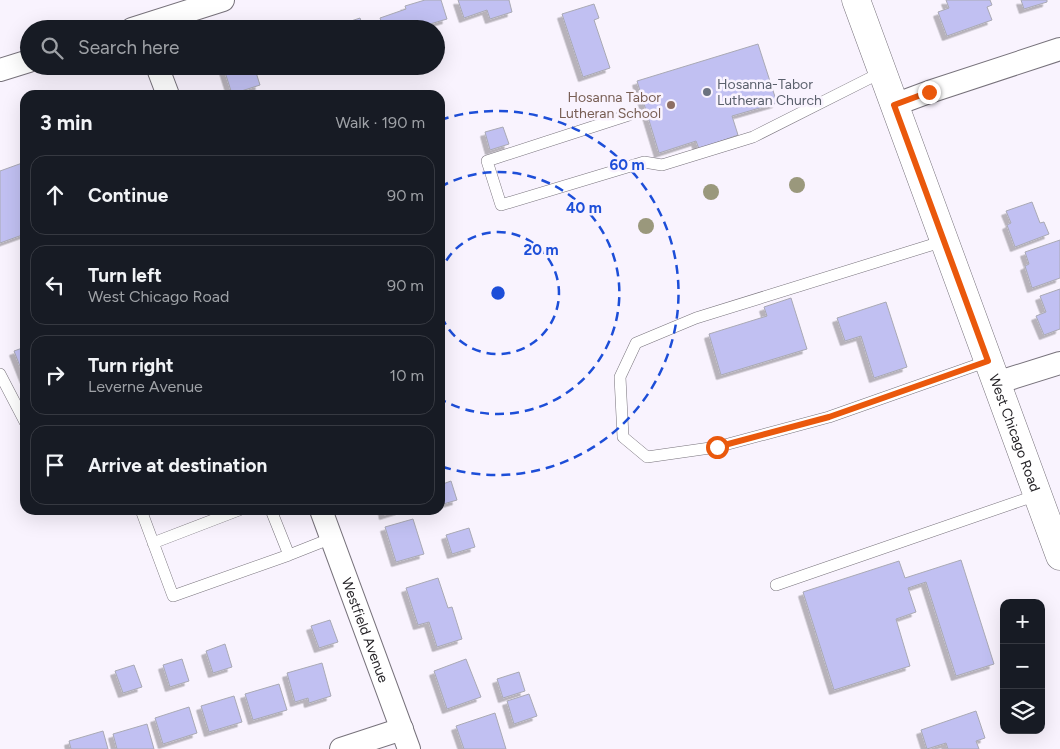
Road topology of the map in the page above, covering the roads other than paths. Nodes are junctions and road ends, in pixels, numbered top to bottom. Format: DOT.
graph roads {
  1 [pos="856,0"];
  2 [pos="212,2"];
  3 [pos="162,20"];
  4 [pos="1060,49"];
  5 [pos="20,64"];
  6 [pos="0,70"];
  7 [pos="882,72"];
  8 [pos="160,75"];
  9 [pos="166,90"];
  10 [pos="894,105"];
  11 [pos="628,115"];
  12 [pos="944,241"];
  13 [pos="1060,363"];
  14 [pos="992,372"];
  15 [pos="0,374"];
  16 [pos="20,412"];
  17 [pos="1038,495"];
  18 [pos="143,515"];
  19 [pos="226,515"];
  20 [pos="273,515"];
  21 [pos="323,515"];
  22 [pos="332,538"];
  23 [pos="153,543"];
  24 [pos="289,555"];
  25 [pos="1060,556"];
  26 [pos="776,586"];
  27 [pos="406,739"];
  28 [pos="340,749"];
  1 -- 7 [label="street, West Chicago Road"];
  2 -- 3 [label="street"];
  4 -- 10 [label="street"];
  5 -- 6 [label="street"];
  7 -- 10 [label="street, West Chicago Road"];
  7 -- 11 [label="lane"];
  8 -- 9 [label="street"];
  10 -- 12 [label="street, West Chicago Road"];
  12 -- 14 [label="street, West Chicago Road"];
  12 -- 14 [label="lane"];
  13 -- 14 [label="street"];
  14 -- 17 [label="street, West Chicago Road"];
  15 -- 16 [label="lane"];
  17 -- 25 [label="street, West Chicago Road"];
  17 -- 26 [label="lane"];
  18 -- 23 [label="lane"];
  19 -- 23 [label="lane"];
  20 -- 24 [label="lane"];
  21 -- 22 [label="street, Westfield Avenue"];
  22 -- 24 [label="lane"];
  22 -- 27 [label="street, Westfield Avenue"];
  23 -- 24 [label="lane"];
  27 -- 28 [label="street"];
}
